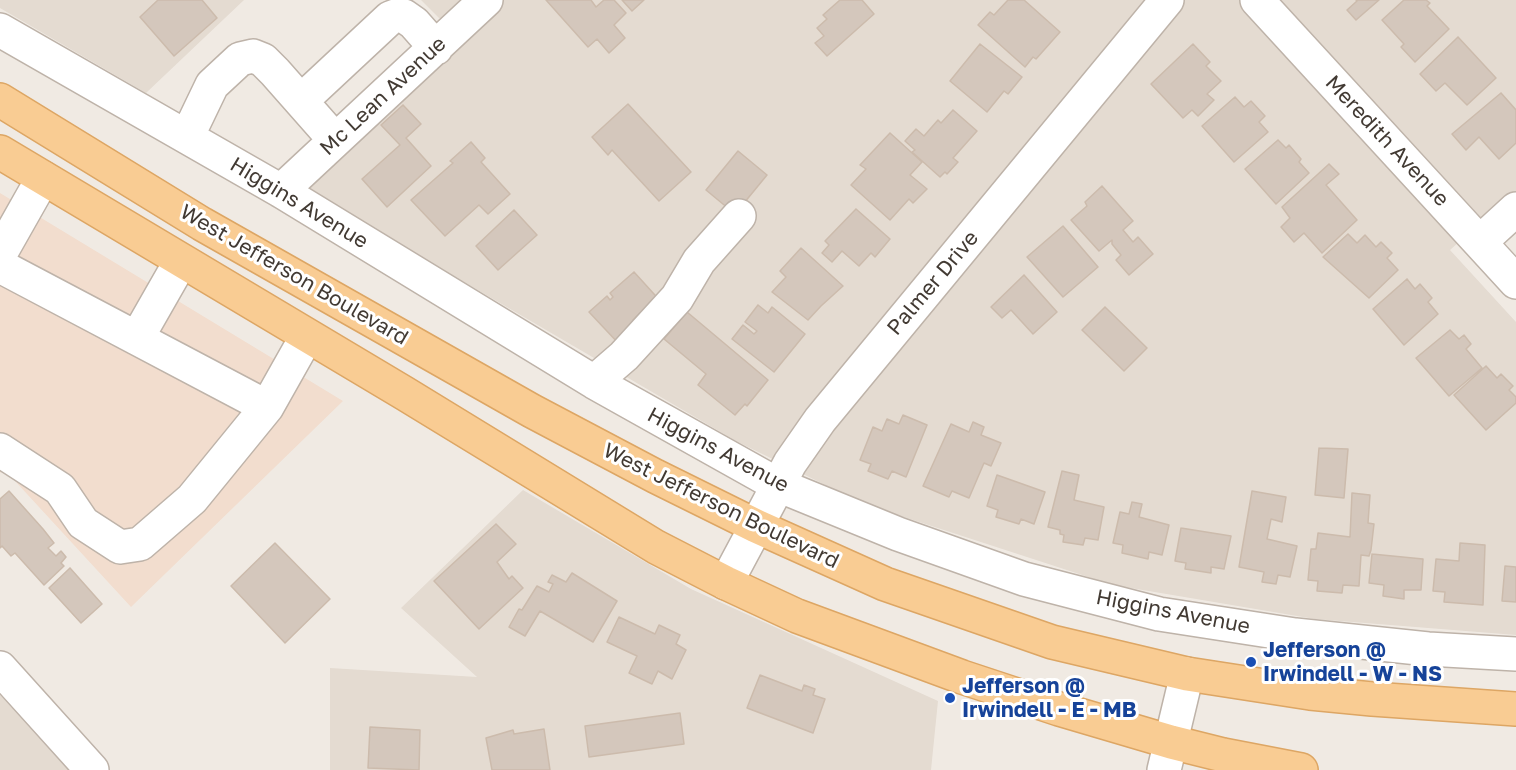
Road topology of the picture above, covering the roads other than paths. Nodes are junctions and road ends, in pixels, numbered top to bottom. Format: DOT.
graph roads {
  1 [pos="486,0"];
  2 [pos="1167,0"];
  3 [pos="1257,0"];
  4 [pos="0,30"];
  5 [pos="436,48"];
  6 [pos="0,100"];
  7 [pos="300,101"];
  8 [pos="187,137"];
  9 [pos="335,140"];
  10 [pos="0,152"];
  11 [pos="43,178"];
  12 [pos="281,191"];
  13 [pos="1516,209"];
  14 [pos="739,216"];
  15 [pos="202,224"];
  16 [pos="1480,242"];
  17 [pos="0,254"];
  18 [pos="181,261"];
  19 [pos="0,266"];
  20 [pos="1516,282"];
  21 [pos="307,336"];
  22 [pos="137,338"];
  23 [pos="427,352"];
  24 [pos="594,382"];
  25 [pos="404,393"];
  26 [pos="267,407"];
  27 [pos="0,450"];
  28 [pos="778,484"];
  29 [pos="756,526"];
  30 [pos="726,584"];
  31 [pos="1516,654"];
  32 [pos="0,668"];
  33 [pos="1187,674"];
  34 [pos="1516,708"];
  35 [pos="1167,756"];
  36 [pos="92,770"];
  37 [pos="1301,770"];
  1 -- 5 [label="street, Mc Lean Avenue"];
  2 -- 28 [label="street, Palmer Drive"];
  3 -- 16 [label="street, Meredith Avenue"];
  4 -- 8 [label="street, Higgins Avenue"];
  5 -- 7 [label="street"];
  5 -- 9 [label="street, Mc Lean Avenue"];
  6 -- 15 [label="main road, West Jefferson Boulevard"];
  7 -- 8 [label="street"];
  7 -- 9 [label="street"];
  8 -- 12 [label="street, Higgins Avenue"];
  9 -- 12 [label="street, Mc Lean Avenue"];
  10 -- 11 [label="main road, West Jefferson Boulevard"];
  11 -- 17 [label="street"];
  11 -- 18 [label="main road, West Jefferson Boulevard"];
  12 -- 24 [label="street, Higgins Avenue"];
  13 -- 16 [label="street"];
  14 -- 24 [label="street"];
  15 -- 18 [label="main road"];
  15 -- 23 [label="main road, West Jefferson Boulevard"];
  16 -- 20 [label="street, Meredith Avenue"];
  18 -- 21 [label="main road, West Jefferson Boulevard"];
  18 -- 22 [label="street"];
  19 -- 22 [label="street"];
  21 -- 25 [label="main road, West Jefferson Boulevard"];
  21 -- 26 [label="street"];
  22 -- 26 [label="street"];
  23 -- 25 [label="main road"];
  23 -- 29 [label="main road, West Jefferson Boulevard"];
  24 -- 28 [label="street, Higgins Avenue"];
  25 -- 30 [label="main road, West Jefferson Boulevard"];
  26 -- 27 [label="street"];
  28 -- 29 [label="street, Palmer Drive"];
  28 -- 31 [label="street, Higgins Avenue"];
  29 -- 30 [label="street, Palmer Drive"];
  29 -- 33 [label="main road, West Jefferson Boulevard"];
  30 -- 35 [label="main road, West Jefferson Boulevard"];
  32 -- 36 [label="street"];
  33 -- 34 [label="main road, West Jefferson Boulevard"];
  33 -- 35 [label="street"];
  35 -- 37 [label="main road, West Jefferson Boulevard"];
}
